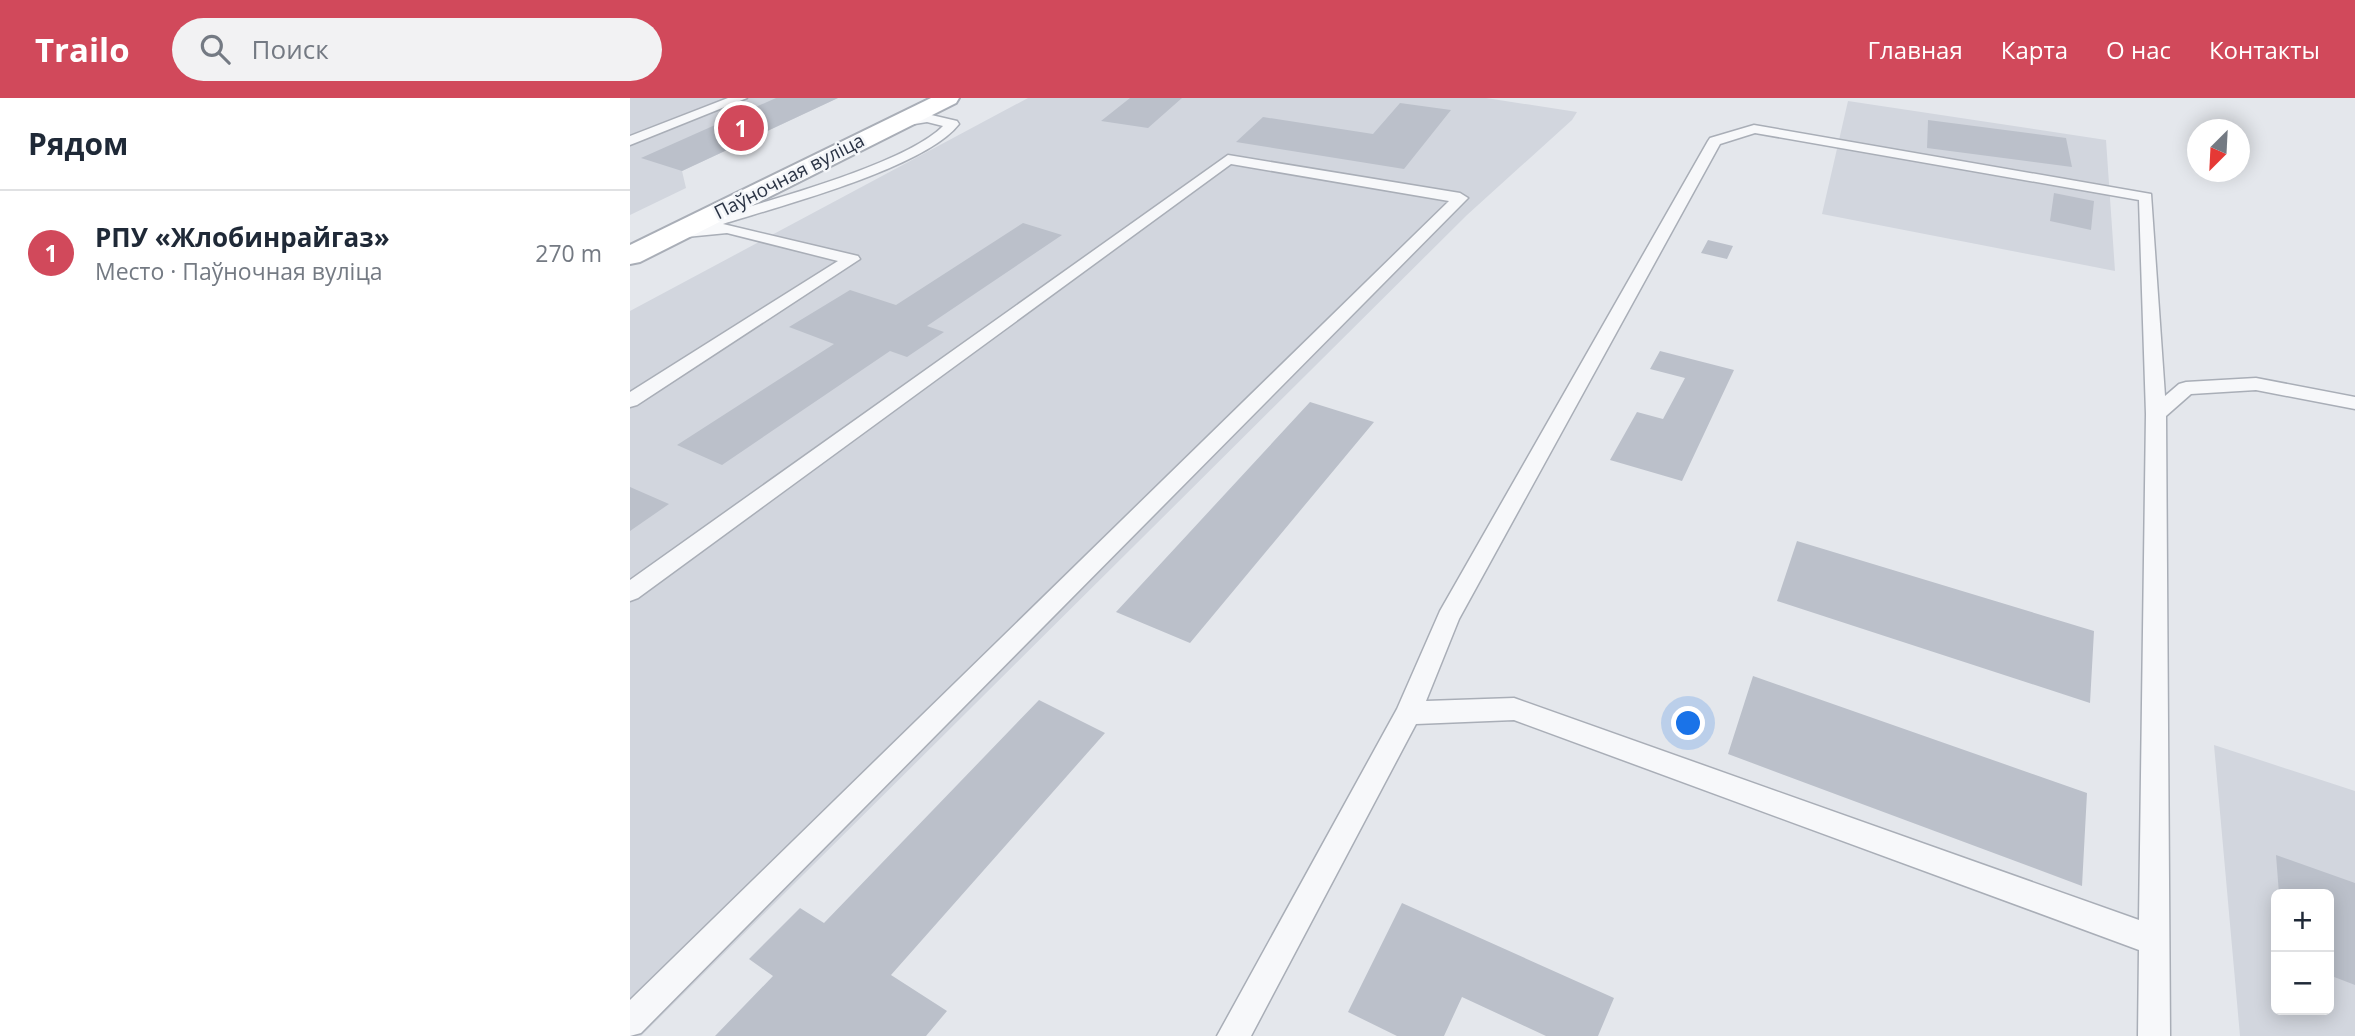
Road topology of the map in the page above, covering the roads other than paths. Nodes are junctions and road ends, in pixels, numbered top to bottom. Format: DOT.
graph roads {
  1 [pos="740,98"];
  2 [pos="948,98"];
  3 [pos="897,123"];
  4 [pos="630,141"];
  5 [pos="676,233"];
  6 [pos="630,256"];
  7 [pos="630,401"];
  8 [pos="2355,403"];
  9 [pos="2156,414"];
  10 [pos="630,592"];
  11 [pos="1408,713"];
  12 [pos="2154,940"];
  13 [pos="630,1022"];
  14 [pos="1233,1036"];
  15 [pos="2154,1036"];
  1 -- 4 [label="lane"];
  2 -- 3 [label="street, Паўночная вуліца"];
  3 -- 5 [label="street, Паўночная вуліца"];
  3 -- 5 [label="lane"];
  5 -- 6 [label="street, Паўночная вуліца"];
  5 -- 7 [label="lane"];
  8 -- 9 [label="lane"];
  9 -- 11 [label="lane"];
  9 -- 12 [label="lane"];
  10 -- 13 [label="lane"];
  11 -- 12 [label="lane"];
  11 -- 14 [label="lane"];
  12 -- 15 [label="lane"];
}
